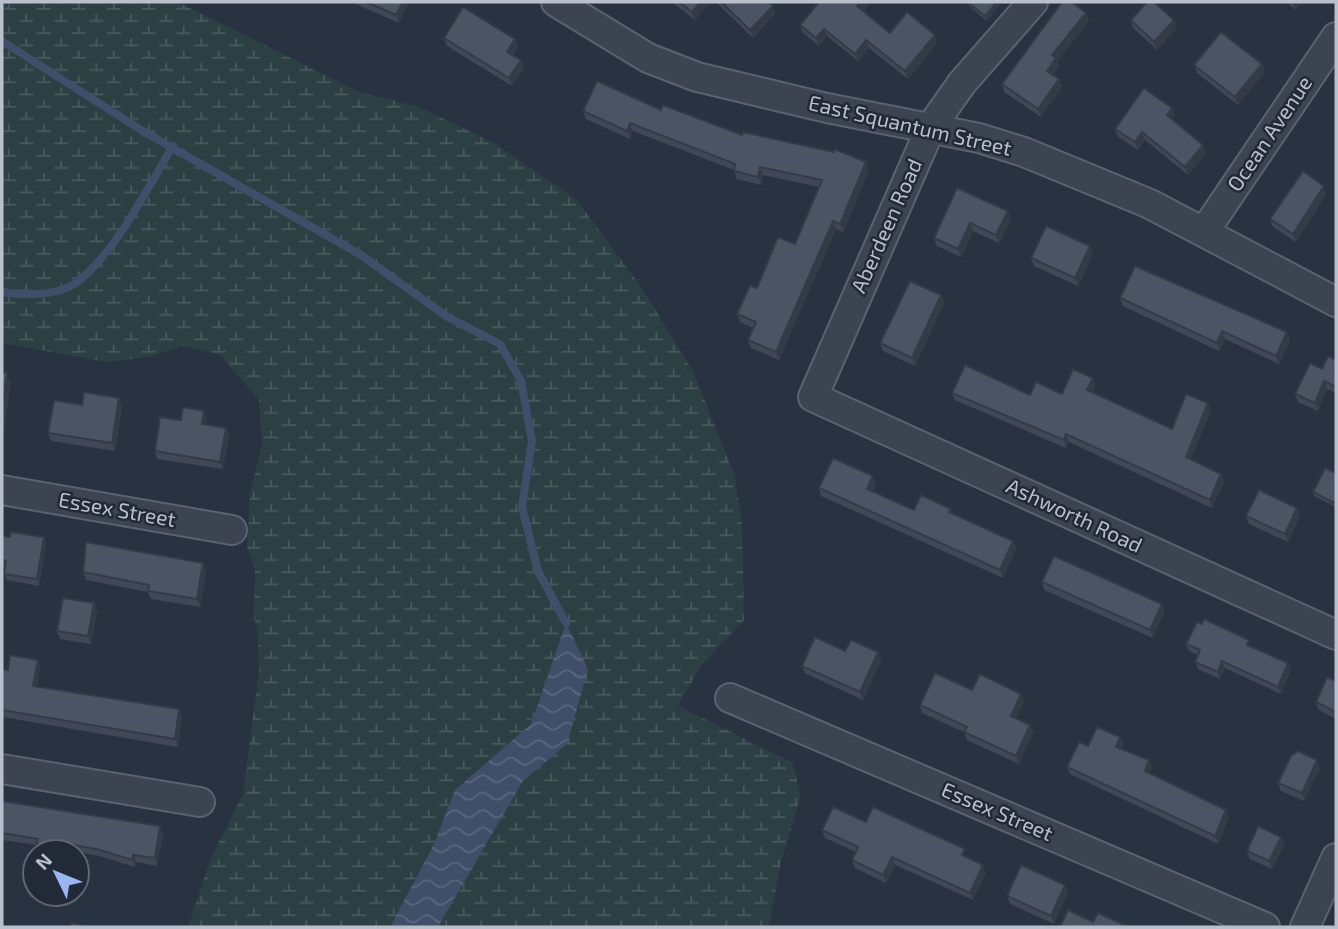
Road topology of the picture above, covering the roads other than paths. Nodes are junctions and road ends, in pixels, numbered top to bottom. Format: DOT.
graph roads {
  1 [pos="556,2"];
  2 [pos="1033,2"];
  3 [pos="1336,37"];
  4 [pos="931,127"];
  5 [pos="1204,232"];
  6 [pos="1336,302"];
  7 [pos="813,397"];
  8 [pos="2,490"];
  9 [pos="232,530"];
  10 [pos="1336,635"];
  11 [pos="730,698"];
  12 [pos="2,769"];
  13 [pos="200,802"];
  14 [pos="1336,858"];
  15 [pos="1265,927"];
  16 [pos="1305,927"];
  1 -- 4 [label="street, East Squantum Street"];
  2 -- 4 [label="street, Aberdeen Road"];
  3 -- 5 [label="street, Ocean Avenue"];
  4 -- 5 [label="street, East Squantum Street"];
  4 -- 7 [label="street, Aberdeen Road"];
  5 -- 6 [label="street, East Squantum Street"];
  7 -- 10 [label="street, Ashworth Road"];
  8 -- 9 [label="street, Essex Street"];
  11 -- 15 [label="street, Essex Street"];
  12 -- 13 [label="street"];
  14 -- 16 [label="street"];
}
